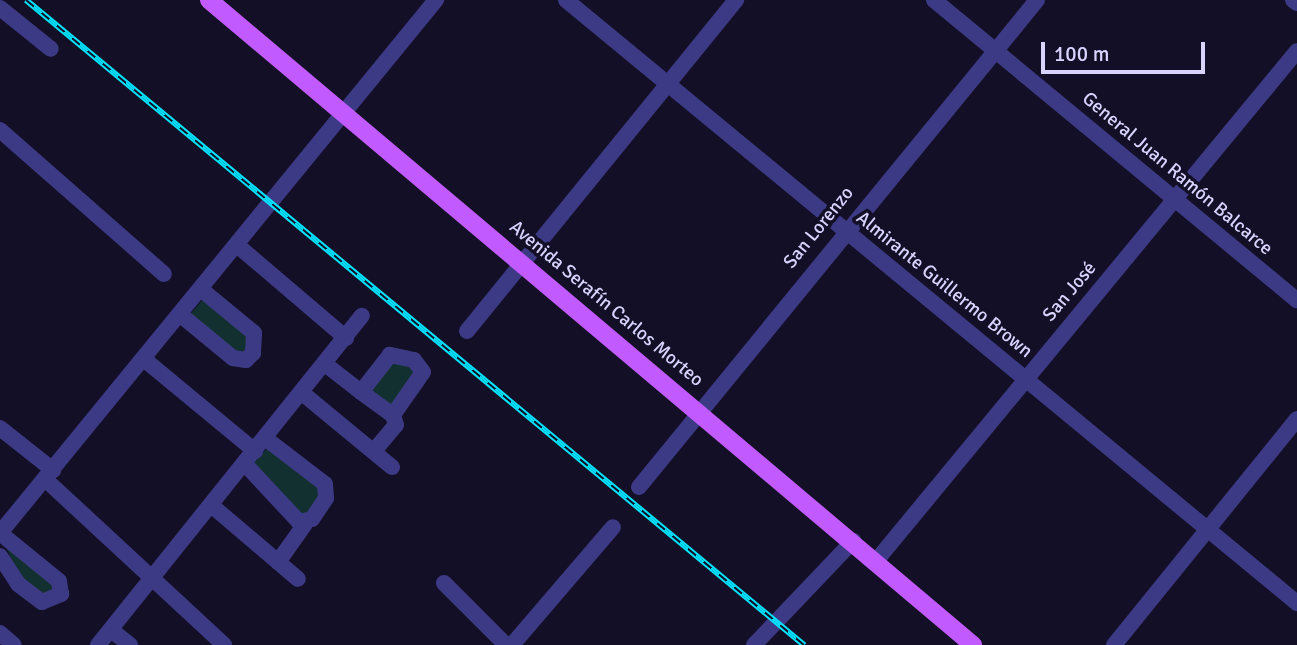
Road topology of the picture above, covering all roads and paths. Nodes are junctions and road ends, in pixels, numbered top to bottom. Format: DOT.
graph roads {
  1 [pos="209,0"];
  2 [pos="436,0"];
  3 [pos="566,0"];
  4 [pos="736,0"];
  5 [pos="934,0"];
  6 [pos="1037,0"];
  7 [pos="1293,0"];
  8 [pos="1297,4"];
  9 [pos="0,8"];
  10 [pos="51,49"];
  11 [pos="995,50"];
  12 [pos="1297,51"];
  13 [pos="668,83"];
  14 [pos="346,114"];
  15 [pos="0,130"];
  16 [pos="1174,200"];
  17 [pos="843,231"];
  18 [pos="238,246"];
  19 [pos="522,262"];
  20 [pos="164,274"];
  21 [pos="202,290"];
  22 [pos="1297,300"];
  23 [pos="182,316"];
  24 [pos="362,316"];
  25 [pos="467,331"];
  26 [pos="346,338"];
  27 [pos="145,360"];
  28 [pos="325,365"];
  29 [pos="1027,378"];
  30 [pos="361,392"];
  31 [pos="301,393"];
  32 [pos="701,411"];
  33 [pos="393,415"];
  34 [pos="1297,419"];
  35 [pos="0,428"];
  36 [pos="260,444"];
  37 [pos="374,451"];
  38 [pos="245,464"];
  39 [pos="391,467"];
  40 [pos="49,474"];
  41 [pos="639,486"];
  42 [pos="211,505"];
  43 [pos="305,524"];
  44 [pos="613,527"];
  45 [pos="1206,530"];
  46 [pos="0,533"];
  47 [pos="853,541"];
  48 [pos="0,556"];
  49 [pos="876,561"];
  50 [pos="278,562"];
  51 [pos="152,577"];
  52 [pos="298,579"];
  53 [pos="444,583"];
  54 [pos="1297,603"];
  55 [pos="110,629"];
  56 [pos="0,633"];
  57 [pos="14,645"];
  58 [pos="98,645"];
  59 [pos="130,645"];
  60 [pos="224,645"];
  61 [pos="506,645"];
  62 [pos="512,645"];
  63 [pos="754,645"];
  64 [pos="973,645"];
  65 [pos="1114,645"];
  1 -- 14 [label="main road, Avenida Serafín Carlos Morteo"];
  2 -- 14 [label="street"];
  3 -- 13 [label="street, Almirante Guillermo Brown"];
  4 -- 13 [label="street"];
  5 -- 11 [label="street, General Juan Ramón Balcarce"];
  6 -- 11 [label="street, San Lorenzo"];
  7 -- 8 [label="street"];
  9 -- 10 [label="street"];
  11 -- 16 [label="street, General Juan Ramón Balcarce"];
  11 -- 17 [label="street, San Lorenzo"];
  12 -- 16 [label="street, San José"];
  13 -- 17 [label="street, Almirante Guillermo Brown"];
  13 -- 19 [label="street"];
  14 -- 18 [label="street"];
  14 -- 19 [label="main road, Avenida Serafín Carlos Morteo"];
  15 -- 20 [label="street"];
  16 -- 22 [label="street, General Juan Ramón Balcarce"];
  16 -- 29 [label="street, San José"];
  17 -- 29 [label="street, Almirante Guillermo Brown"];
  17 -- 32 [label="street, San Lorenzo"];
  18 -- 21 [label="street"];
  18 -- 26 [label="street"];
  19 -- 25 [label="street"];
  19 -- 32 [label="main road, Avenida Serafín Carlos Morteo"];
  21 -- 23 [label="street"];
  21 -- 23 [label="street"];
  23 -- 27 [label="street"];
  24 -- 26 [label="street"];
  26 -- 28 [label="street"];
  27 -- 36 [label="street"];
  27 -- 40 [label="street"];
  28 -- 30 [label="street"];
  28 -- 31 [label="street"];
  29 -- 45 [label="street, Almirante Guillermo Brown"];
  29 -- 49 [label="street, San José"];
  30 -- 33 [label="street"];
  30 -- 33 [label="street"];
  31 -- 36 [label="street"];
  31 -- 37 [label="street"];
  32 -- 41 [label="street, San Lorenzo"];
  32 -- 47 [label="main road, Avenida Serafín Carlos Morteo"];
  33 -- 37 [label="street"];
  34 -- 45 [label="street"];
  35 -- 40 [label="street"];
  36 -- 38 [label="street"];
  36 -- 43 [label="street"];
  37 -- 39 [label="street"];
  38 -- 42 [label="street"];
  38 -- 43 [label="street"];
  40 -- 46 [label="street"];
  40 -- 51 [label="street"];
  42 -- 50 [label="street"];
  42 -- 51 [label="street"];
  43 -- 50 [label="street"];
  44 -- 62 [label="street"];
  45 -- 54 [label="street, Almirante Guillermo Brown"];
  45 -- 65 [label="street"];
  46 -- 48 [label="street"];
  47 -- 49 [label="main road, Avenida Serafín Carlos Morteo"];
  47 -- 63 [label="street"];
  49 -- 64 [label="main road, Avenida Serafín Carlos Morteo"];
  50 -- 52 [label="street"];
  51 -- 55 [label="street"];
  51 -- 60 [label="street"];
  53 -- 61 [label="street"];
  55 -- 58 [label="street"];
  55 -- 59 [label="street"];
  56 -- 57 [label="street"];
}
